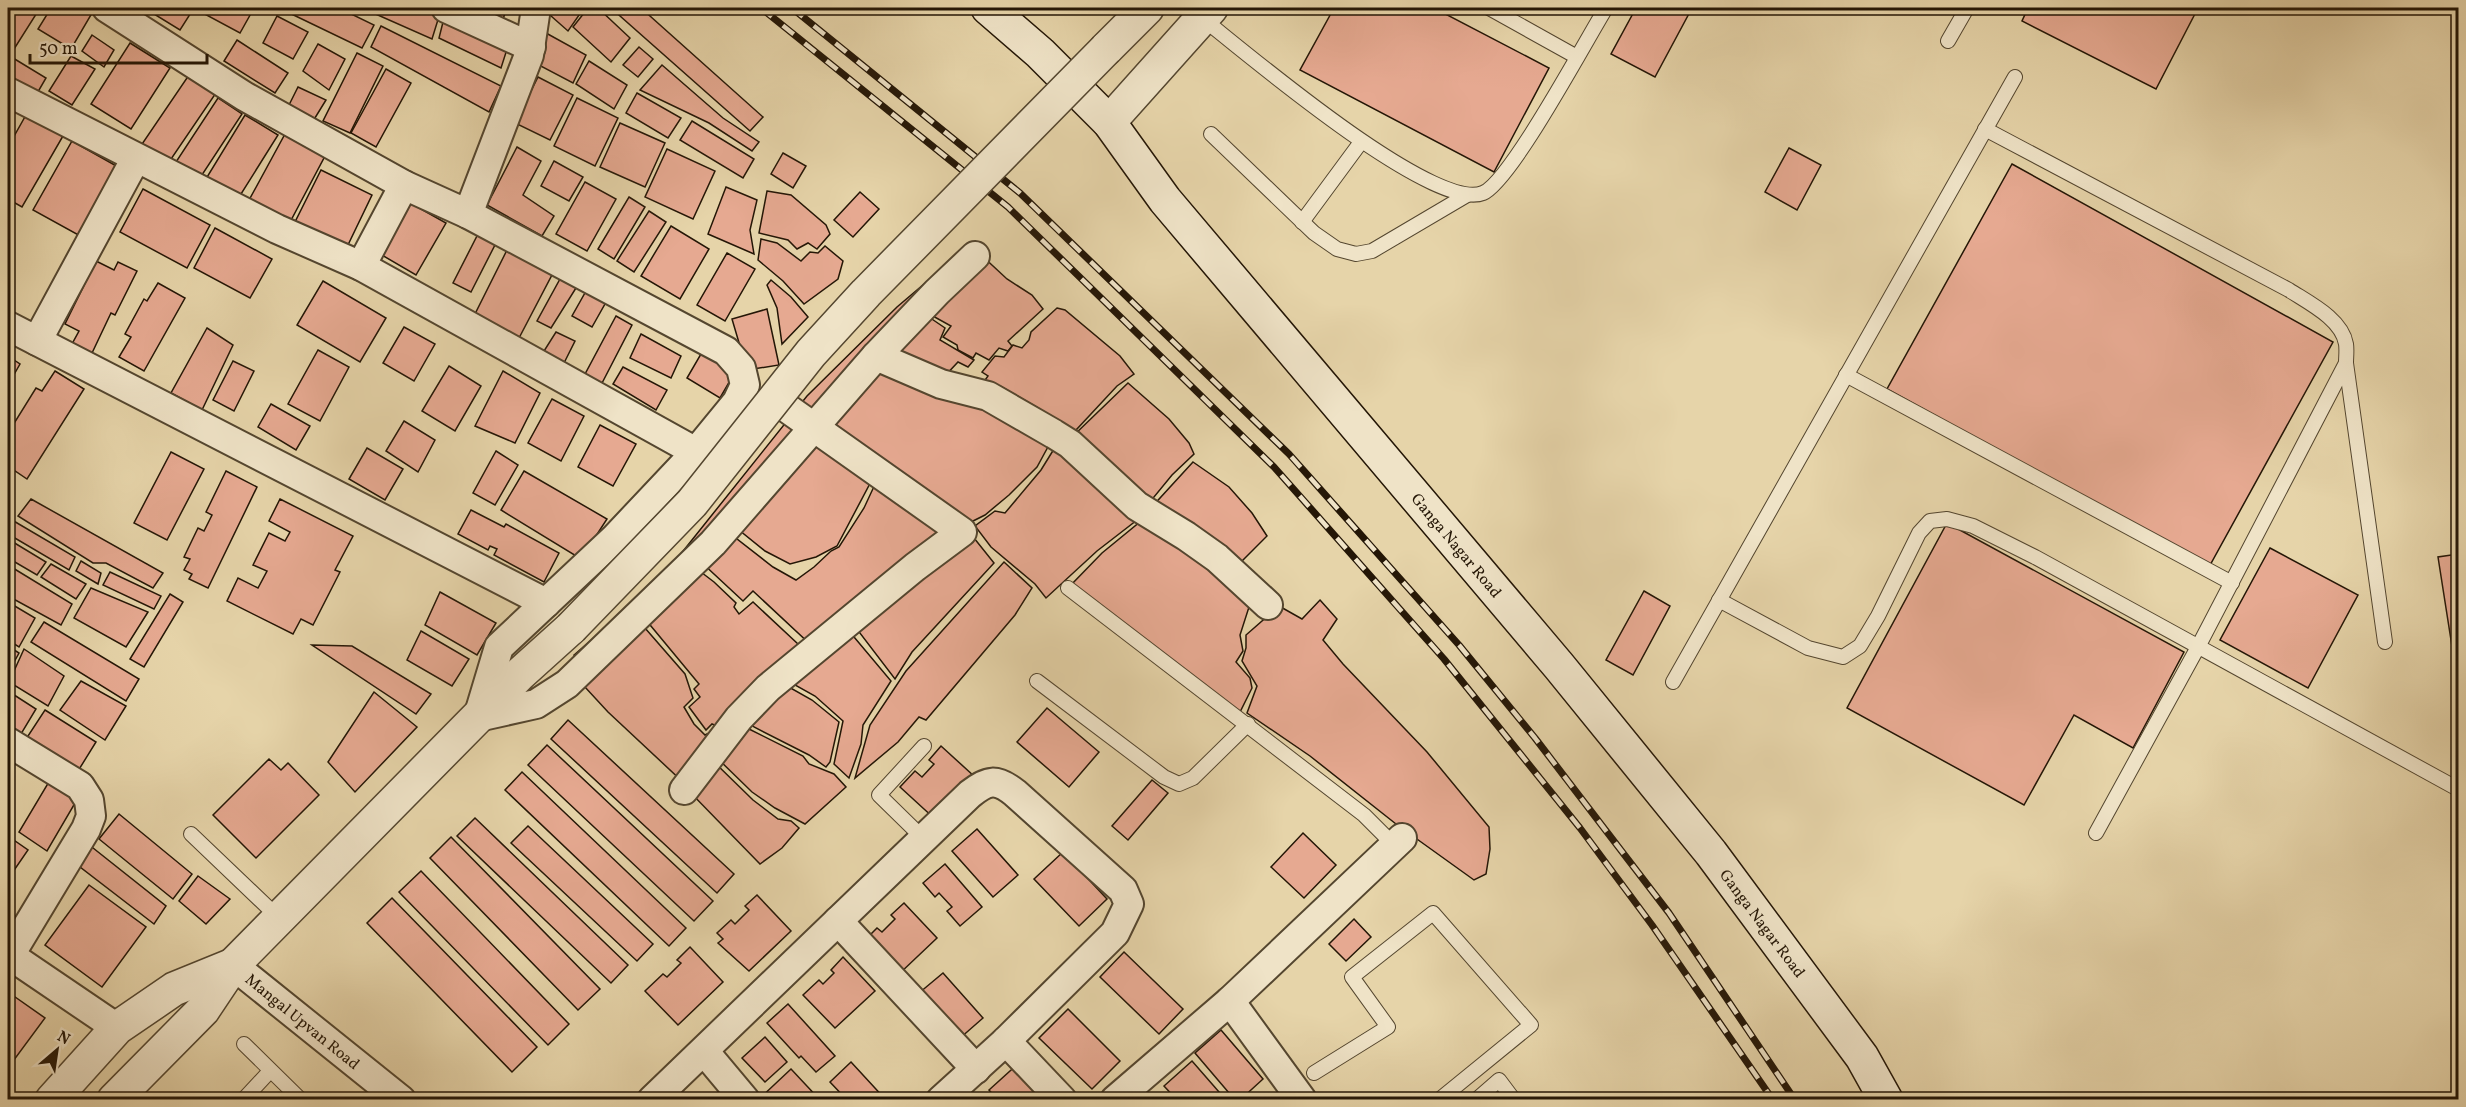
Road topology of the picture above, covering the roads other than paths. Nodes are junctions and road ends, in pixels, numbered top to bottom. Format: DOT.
graph roads {
  1 [pos="107,8"];
  2 [pos="446,8"];
  3 [pos="536,8"];
  4 [pos="988,8"];
  5 [pos="1147,8"];
  6 [pos="1489,8"];
  7 [pos="1606,8"];
  8 [pos="1967,8"];
  9 [pos="1206,13"];
  10 [pos="1948,41"];
  11 [pos="531,47"];
  12 [pos="1576,57"];
  13 [pos="2015,77"];
  14 [pos="8,93"];
  15 [pos="1109,122"];
  16 [pos="1985,129"];
  17 [pos="1211,134"];
  18 [pos="1361,142"];
  19 [pos="136,158"];
  20 [pos="404,185"];
  21 [pos="1467,195"];
  22 [pos="468,214"];
  23 [pos="1302,222"];
  24 [pos="975,256"];
  25 [pos="361,266"];
  26 [pos="8,326"];
  27 [pos="37,341"];
  28 [pos="876,356"];
  29 [pos="2346,363"];
  30 [pos="1846,375"];
  31 [pos="774,399"];
  32 [pos="813,427"];
  33 [pos="696,452"];
  34 [pos="2232,583"];
  35 [pos="1068,588"];
  36 [pos="1719,600"];
  37 [pos="546,603"];
  38 [pos="1268,605"];
  39 [pos="2385,642"];
  40 [pos="2198,647"];
  41 [pos="1037,681"];
  42 [pos="1673,682"];
  43 [pos="478,717"];
  44 [pos="1248,724"];
  45 [pos="8,742"];
  46 [pos="924,746"];
  47 [pos="2458,789"];
  48 [pos="684,790"];
  49 [pos="2096,833"];
  50 [pos="191,834"];
  51 [pos="924,839"];
  52 [pos="1399,842"];
  53 [pos="280,919"];
  54 [pos="838,921"];
  55 [pos="9,954"];
  56 [pos="233,965"];
  57 [pos="1230,1000"];
  58 [pos="117,1028"];
  59 [pos="1006,1041"];
  60 [pos="244,1044"];
  61 [pos="704,1051"];
  62 [pos="976,1068"];
  63 [pos="270,1071"];
  64 [pos="1314,1073"];
  65 [pos="52,1100"];
  66 [pos="114,1100"];
  67 [pos="243,1100"];
  68 [pos="301,1100"];
  69 [pos="400,1100"];
  70 [pos="652,1100"];
  71 [pos="745,1100"];
  72 [pos="941,1100"];
  73 [pos="1062,1100"];
  74 [pos="1115,1100"];
  75 [pos="1302,1100"];
  76 [pos="1439,1100"];
  77 [pos="1476,1100"];
  78 [pos="1514,1100"];
  79 [pos="1886,1100"];
  1 -- 20 [label="street"];
  2 -- 11 [label="street"];
  3 -- 11 [label="street"];
  4 -- 15 [label="street, Ganga Nagar Road"];
  5 -- 31 [label="street, bridge"];
  6 -- 12 [label="lane"];
  7 -- 12 [label="lane"];
  8 -- 10 [label="lane"];
  9 -- 15 [label="street"];
  9 -- 18 [label="lane"];
  11 -- 22 [label="street"];
  12 -- 21 [label="lane"];
  13 -- 16 [label="lane"];
  14 -- 19 [label="street"];
  15 -- 79 [label="street, Ganga Nagar Road"];
  16 -- 29 [label="lane"];
  16 -- 30 [label="lane"];
  17 -- 23 [label="lane"];
  18 -- 21 [label="lane"];
  18 -- 23 [label="lane"];
  19 -- 25 [label="street"];
  19 -- 27 [label="street"];
  20 -- 22 [label="street"];
  20 -- 25 [label="street"];
  21 -- 23 [label="lane"];
  22 -- 33 [label="street"];
  24 -- 28 [label="street"];
  25 -- 33 [label="street"];
  26 -- 27 [label="street"];
  27 -- 37 [label="street"];
  28 -- 32 [label="street"];
  28 -- 38 [label="street"];
  29 -- 34 [label="lane"];
  29 -- 39 [label="lane"];
  30 -- 34 [label="lane"];
  30 -- 36 [label="lane"];
  31 -- 32 [label="street"];
  31 -- 43 [label="street, bridge"];
  32 -- 43 [label="street"];
  32 -- 48 [label="street"];
  33 -- 37 [label="street"];
  34 -- 40 [label="lane"];
  35 -- 44 [label="lane"];
  36 -- 40 [label="lane"];
  36 -- 42 [label="lane"];
  37 -- 43 [label="street"];
  40 -- 47 [label="lane"];
  40 -- 49 [label="lane"];
  41 -- 44 [label="lane"];
  43 -- 53 [label="street"];
  44 -- 52 [label="lane"];
  45 -- 55 [label="street"];
  46 -- 51 [label="lane"];
  50 -- 53 [label="lane"];
  51 -- 54 [label="street"];
  51 -- 59 [label="street"];
  52 -- 57 [label="street"];
  53 -- 56 [label="street"];
  54 -- 61 [label="street"];
  54 -- 62 [label="street"];
  55 -- 58 [label="street"];
  56 -- 58 [label="street"];
  56 -- 66 [label="street"];
  56 -- 69 [label="street, Mangal Upvan Road"];
  57 -- 74 [label="street"];
  57 -- 75 [label="street"];
  58 -- 65 [label="street"];
  59 -- 62 [label="street"];
  59 -- 73 [label="street"];
  60 -- 63 [label="lane"];
  61 -- 70 [label="street"];
  61 -- 71 [label="street"];
  62 -- 72 [label="street"];
  63 -- 67 [label="lane"];
  63 -- 68 [label="lane"];
  64 -- 76 [label="lane"];
  77 -- 78 [label="lane"];
}
